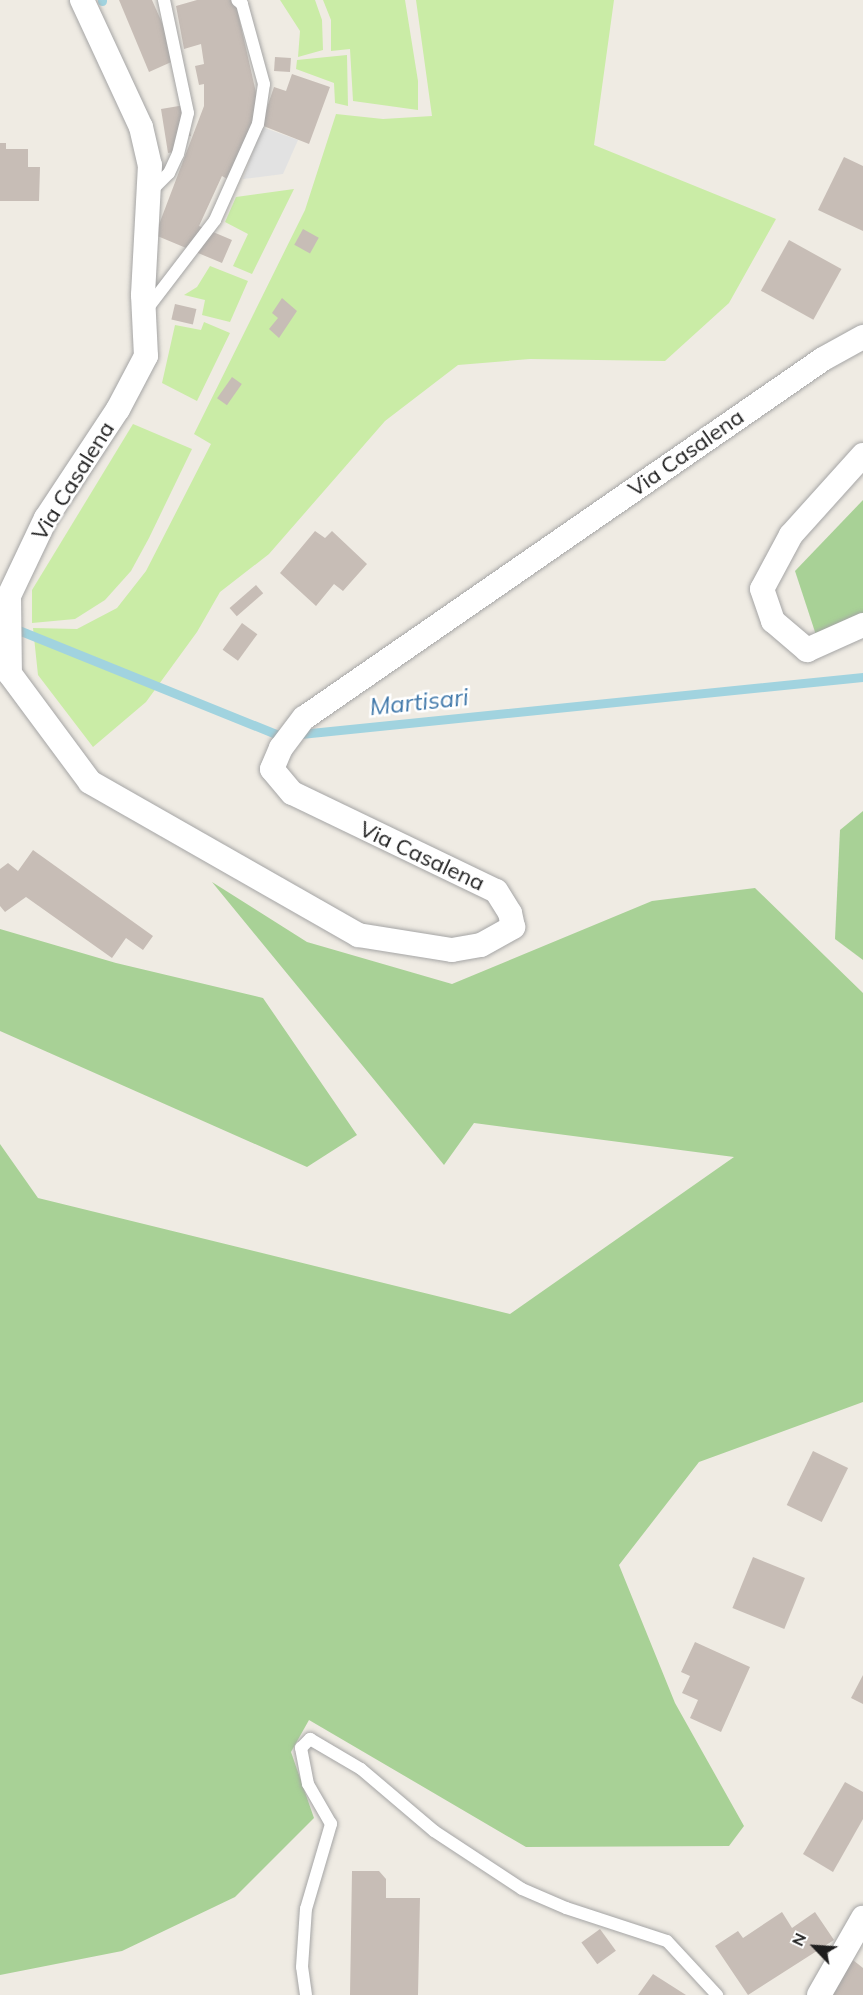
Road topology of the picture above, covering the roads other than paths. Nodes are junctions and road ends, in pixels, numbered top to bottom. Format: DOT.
graph roads {
  1 [pos="82,0"];
  2 [pos="164,0"];
  3 [pos="237,0"];
  4 [pos="259,28"];
  5 [pos="253,40"];
  6 [pos="151,191"];
  7 [pos="144,313"];
  8 [pos="863,337"];
  9 [pos="863,455"];
  10 [pos="863,625"];
  11 [pos="863,1918"];
  12 [pos="306,1995"];
  13 [pos="717,1995"];
  14 [pos="819,1995"];
  1 -- 6 [label="street, Via Casalena"];
  2 -- 6 [label="lane"];
  3 -- 5 [label="lane"];
  4 -- 5 [label="lane"];
  5 -- 7 [label="lane"];
  6 -- 7 [label="street, Via Casalena"];
  7 -- 8 [label="street, Via Casalena"];
  9 -- 10 [label="street"];
  11 -- 14 [label="street"];
  12 -- 13 [label="lane"];
}
